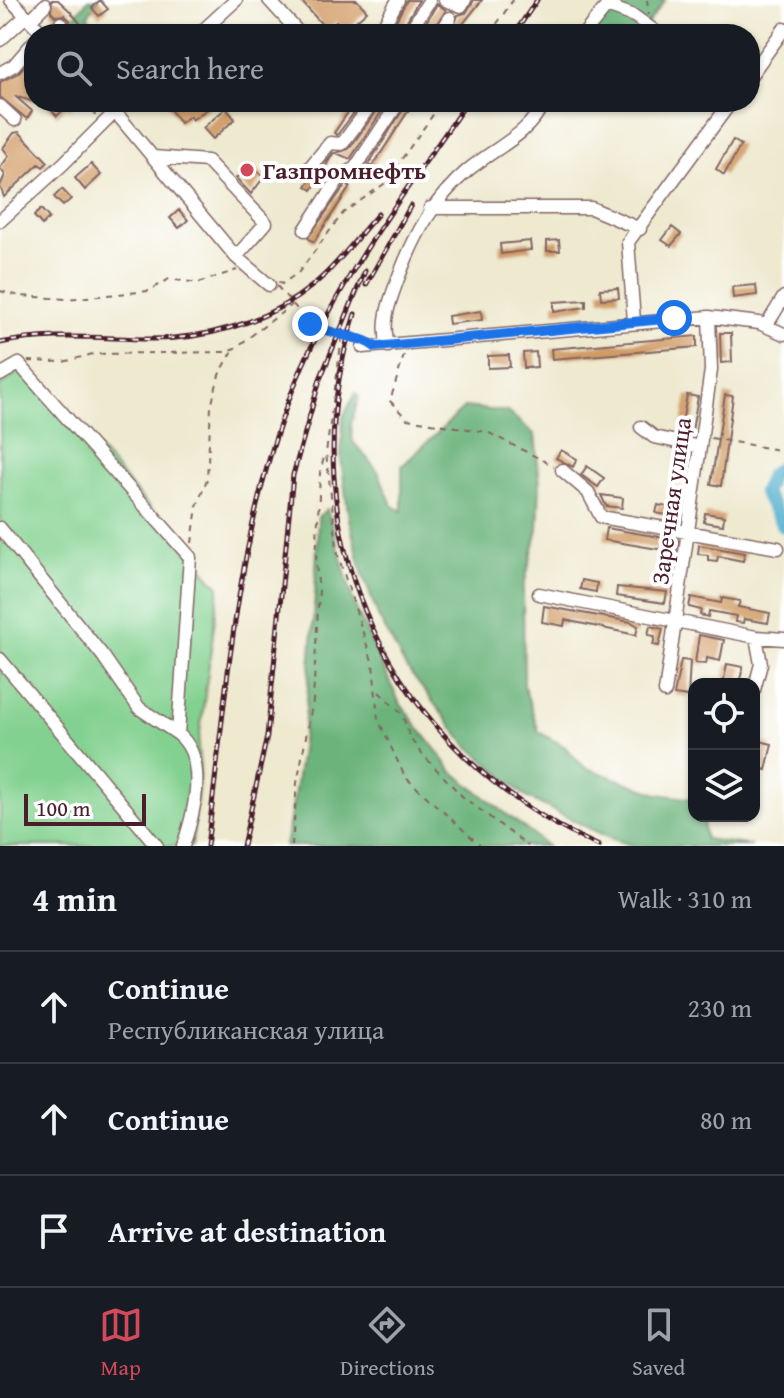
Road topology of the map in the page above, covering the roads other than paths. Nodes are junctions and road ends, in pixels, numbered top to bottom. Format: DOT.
graph roads {
  1 [pos="236,0"];
  2 [pos="269,0"];
  3 [pos="398,0"];
  4 [pos="445,0"];
  5 [pos="465,0"];
  6 [pos="429,1"];
  7 [pos="16,2"];
  8 [pos="609,3"];
  9 [pos="45,5"];
  10 [pos="28,18"];
  11 [pos="450,18"];
  12 [pos="34,24"];
  13 [pos="210,24"];
  14 [pos="291,24"];
  15 [pos="385,24"];
  16 [pos="414,24"];
  17 [pos="446,24"];
  18 [pos="592,24"];
  19 [pos="645,24"];
  20 [pos="784,29"];
  21 [pos="0,40"];
  22 [pos="24,57"];
  23 [pos="760,62"];
  24 [pos="0,73"];
  25 [pos="0,106"];
  26 [pos="111,112"];
  27 [pos="121,112"];
  28 [pos="364,112"];
  29 [pos="383,112"];
  30 [pos="394,112"];
  31 [pos="538,112"];
  32 [pos="724,112"];
  33 [pos="391,117"];
  34 [pos="15,120"];
  35 [pos="153,157"];
  36 [pos="306,172"];
  37 [pos="20,182"];
  38 [pos="31,193"];
  39 [pos="430,208"];
  40 [pos="0,221"];
  41 [pos="640,229"];
  42 [pos="305,230"];
  43 [pos="236,257"];
  44 [pos="273,283"];
  45 [pos="784,297"];
  46 [pos="709,317"];
  47 [pos="634,321"];
  48 [pos="766,326"];
  49 [pos="784,334"];
  50 [pos="0,375"];
  51 [pos="641,427"];
  52 [pos="701,442"];
  53 [pos="562,470"];
  54 [pos="0,528"];
  55 [pos="687,533"];
  56 [pos="778,548"];
  57 [pos="539,594"];
  58 [pos="677,618"];
  59 [pos="756,637"];
  60 [pos="784,639"];
  61 [pos="0,659"];
  62 [pos="757,678"];
  63 [pos="665,692"];
  64 [pos="178,734"];
  65 [pos="157,846"];
  66 [pos="183,846"];
  1 -- 13 [label="street"];
  2 -- 14 [label="street"];
  3 -- 15 [label="street"];
  4 -- 5 [label="street"];
  6 -- 16 [label="street"];
  7 -- 10 [label="street"];
  8 -- 18 [label="street"];
  8 -- 19 [label="street"];
  9 -- 10 [label="street"];
  10 -- 12 [label="street"];
  10 -- 21 [label="street"];
  11 -- 17 [label="street"];
  20 -- 23 [label="street"];
  22 -- 24 [label="street"];
  25 -- 34 [label="street"];
  26 -- 38 [label="street"];
  27 -- 35 [label="street"];
  28 -- 36 [label="street"];
  29 -- 33 [label="street"];
  30 -- 33 [label="street"];
  31 -- 39 [label="street"];
  32 -- 41 [label="street"];
  33 -- 42 [label="street"];
  35 -- 43 [label="street"];
  35 -- 43 [label="street"];
  37 -- 38 [label="street"];
  38 -- 40 [label="street"];
  39 -- 41 [label="street"];
  39 -- 47 [label="street"];
  41 -- 47 [label="street"];
  43 -- 44 [label="street"];
  45 -- 48 [label="street"];
  46 -- 47 [label="street"];
  46 -- 48 [label="street"];
  46 -- 52 [label="street, Заречная улица"];
  48 -- 49 [label="street"];
  50 -- 64 [label="street"];
  51 -- 52 [label="street"];
  52 -- 55 [label="street, Заречная улица"];
  53 -- 55 [label="street"];
  54 -- 64 [label="street"];
  55 -- 56 [label="street"];
  55 -- 58 [label="street, Заречная улица"];
  57 -- 58 [label="street"];
  58 -- 59 [label="street"];
  58 -- 63 [label="street, Заречная улица"];
  59 -- 60 [label="street"];
  59 -- 62 [label="street"];
  61 -- 65 [label="street"];
  64 -- 66 [label="street"];
}
